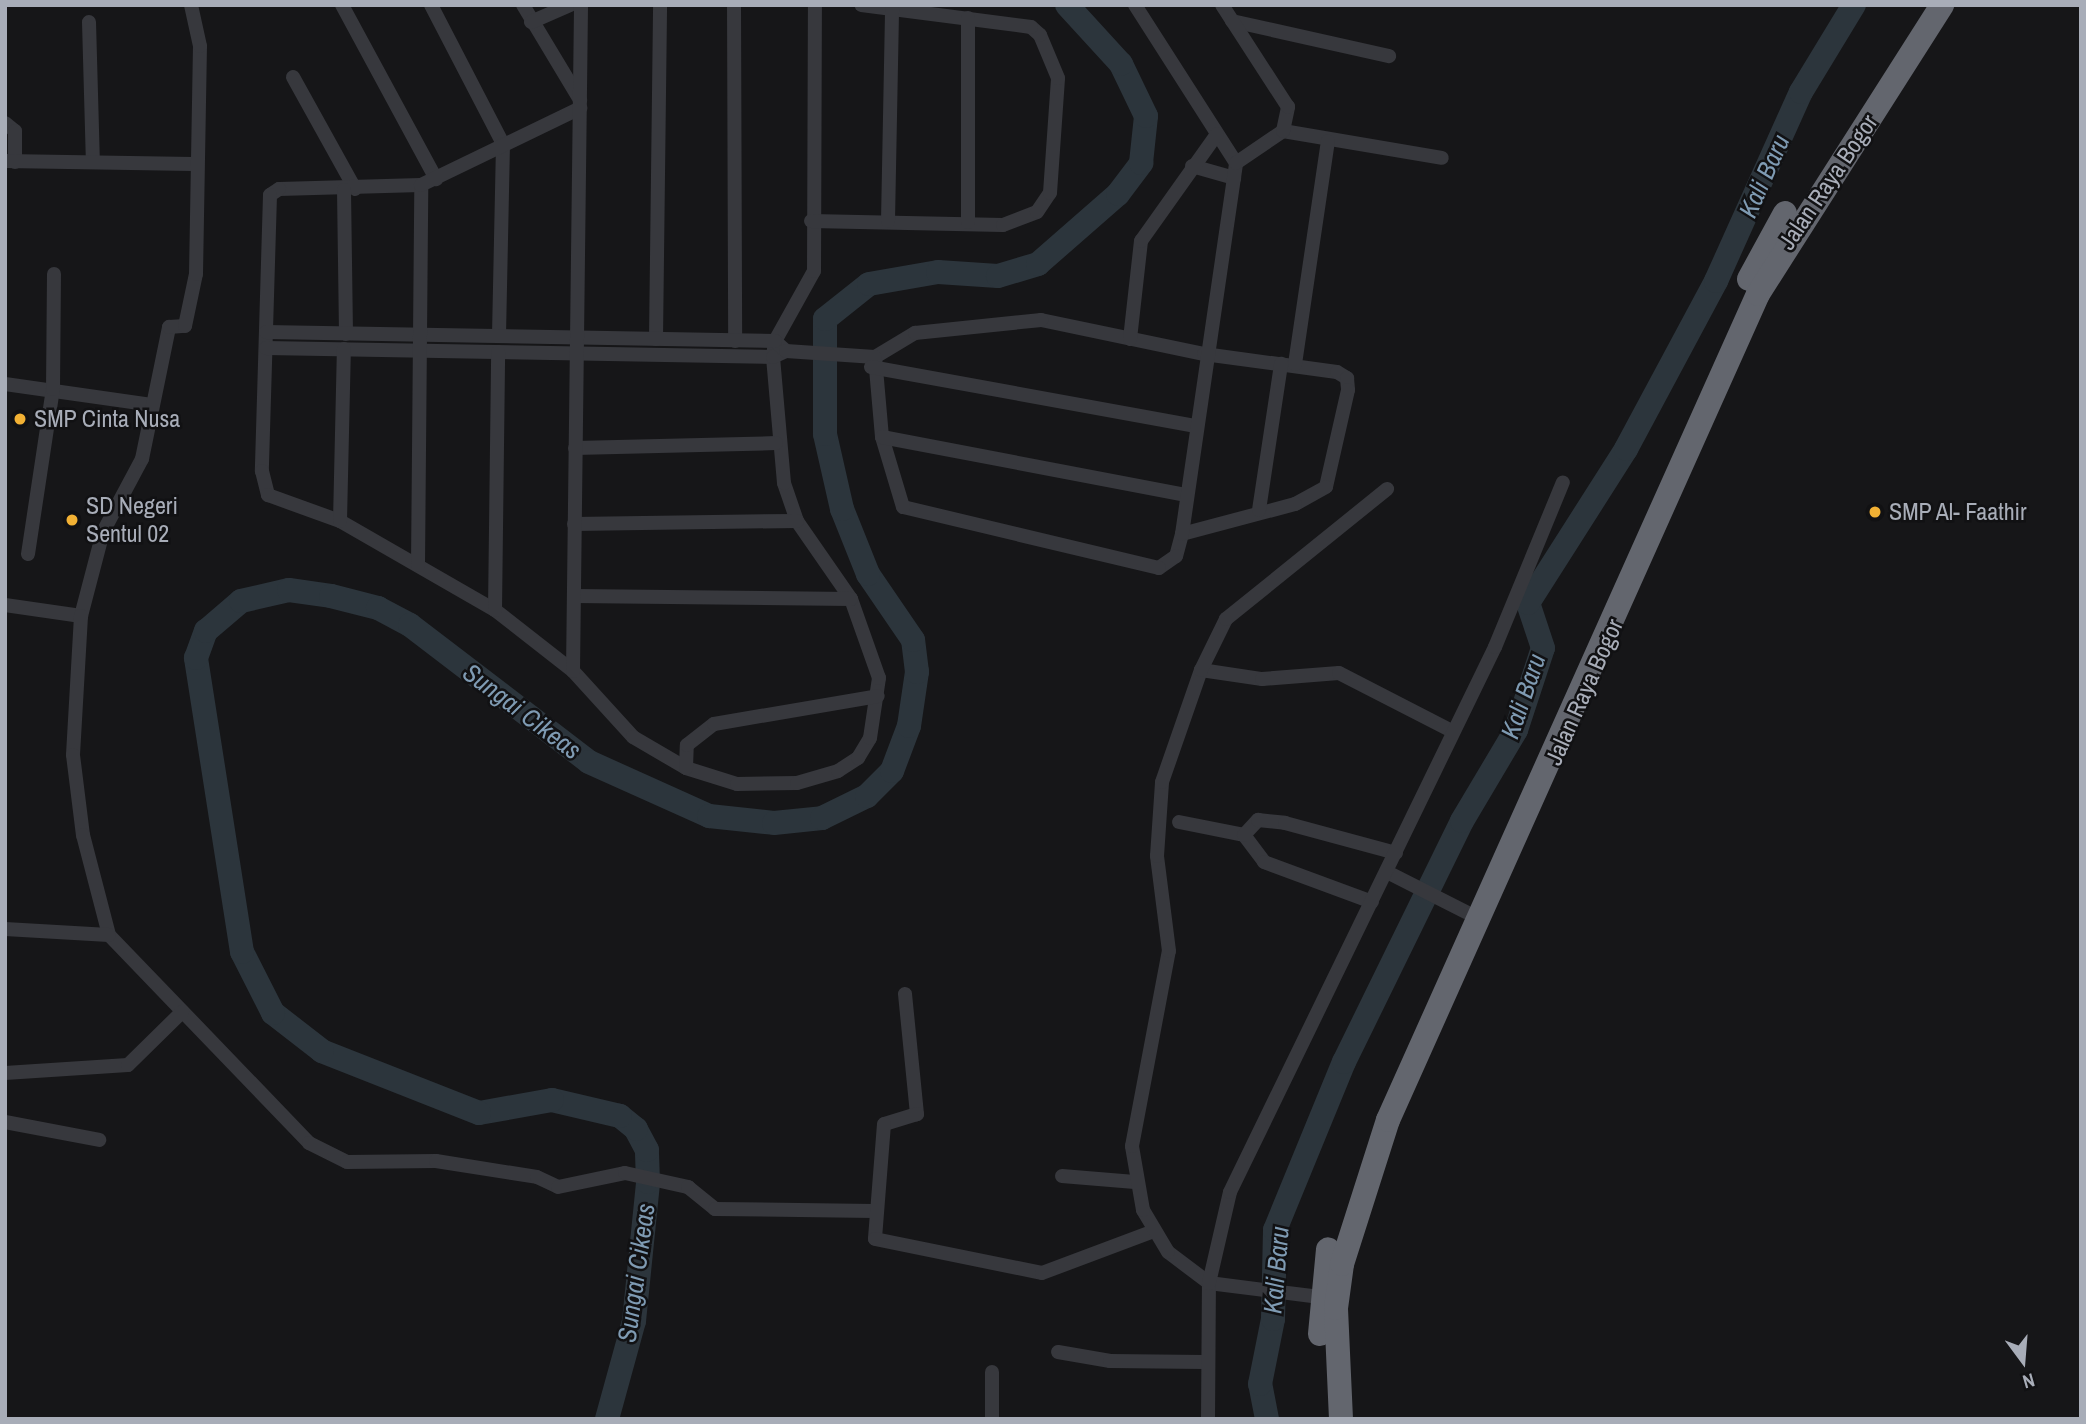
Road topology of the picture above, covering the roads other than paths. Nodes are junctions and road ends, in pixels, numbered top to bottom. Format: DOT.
graph roads {
  1 [pos="191,5"];
  2 [pos="342,5"];
  3 [pos="431,5"];
  4 [pos="523,5"];
  5 [pos="570,5"];
  6 [pos="581,5"];
  7 [pos="660,5"];
  8 [pos="734,5"];
  9 [pos="814,5"];
  10 [pos="862,5"];
  11 [pos="1135,5"];
  12 [pos="1222,5"];
  13 [pos="1923,5"];
  14 [pos="1942,5"];
  15 [pos="892,9"];
  16 [pos="968,18"];
  17 [pos="1232,21"];
  18 [pos="89,22"];
  19 [pos="531,22"];
  20 [pos="1390,56"];
  21 [pos="292,78"];
  22 [pos="580,104"];
  23 [pos="5,122"];
  24 [pos="1283,131"];
  25 [pos="1217,134"];
  26 [pos="1328,141"];
  27 [pos="503,144"];
  28 [pos="1441,158"];
  29 [pos="93,161"];
  30 [pos="10,162"];
  31 [pos="1236,163"];
  32 [pos="193,164"];
  33 [pos="1192,166"];
  34 [pos="436,178"];
  35 [pos="1234,178"];
  36 [pos="421,185"];
  37 [pos="350,189"];
  38 [pos="811,221"];
  39 [pos="888,221"];
  40 [pos="968,222"];
  41 [pos="54,274"];
  42 [pos="266,332"];
  43 [pos="420,335"];
  44 [pos="499,336"];
  45 [pos="576,338"];
  46 [pos="656,339"];
  47 [pos="1130,339"];
  48 [pos="345,341"];
  49 [pos="734,341"];
  50 [pos="266,348"];
  51 [pos="419,350"];
  52 [pos="778,350"];
  53 [pos="498,352"];
  54 [pos="575,353"];
  55 [pos="1204,354"];
  56 [pos="873,362"];
  57 [pos="1288,364"];
  58 [pos="5,384"];
  59 [pos="53,389"];
  60 [pos="152,405"];
  61 [pos="1195,426"];
  62 [pos="882,437"];
  63 [pos="776,443"];
  64 [pos="575,449"];
  65 [pos="1563,482"];
  66 [pos="1387,489"];
  67 [pos="1187,495"];
  68 [pos="1259,510"];
  69 [pos="340,521"];
  70 [pos="797,521"];
  71 [pos="575,524"];
  72 [pos="1182,534"];
  73 [pos="28,554"];
  74 [pos="418,565"];
  75 [pos="575,596"];
  76 [pos="851,599"];
  77 [pos="5,605"];
  78 [pos="495,610"];
  79 [pos="81,616"];
  80 [pos="1200,670"];
  81 [pos="573,671"];
  82 [pos="878,696"];
  83 [pos="1450,730"];
  84 [pos="686,768"];
  85 [pos="1179,822"];
  86 [pos="1244,835"];
  87 [pos="1396,853"];
  88 [pos="1387,872"];
  89 [pos="1372,902"];
  90 [pos="1466,912"];
  91 [pos="5,929"];
  92 [pos="109,936"];
  93 [pos="905,994"];
  94 [pos="182,1012"];
  95 [pos="5,1073"];
  96 [pos="5,1122"];
  97 [pos="99,1140"];
  98 [pos="1062,1176"];
  99 [pos="1135,1182"];
  100 [pos="874,1211"];
  101 [pos="1151,1232"];
  102 [pos="1209,1283"];
  103 [pos="1320,1297"];
  104 [pos="1058,1352"];
  105 [pos="1204,1362"];
  106 [pos="992,1372"];
  107 [pos="992,1419"];
  108 [pos="1208,1419"];
  109 [pos="1325,1419"];
  110 [pos="1340,1419"];
  1 -- 32 [label="street"];
  2 -- 34 [label="street"];
  3 -- 27 [label="street"];
  4 -- 19 [label="street"];
  5 -- 19 [label="street"];
  6 -- 22 [label="street"];
  7 -- 46 [label="street"];
  8 -- 49 [label="street"];
  9 -- 38 [label="street"];
  10 -- 15 [label="street"];
  11 -- 25 [label="street"];
  12 -- 17 [label="street"];
  13 -- 90 [label="highway, Jalan Raya Bogor"];
  14 -- 110 [label="highway, Jalan Raya Bogor"];
  15 -- 16 [label="street"];
  15 -- 39 [label="street"];
  16 -- 40 [label="street"];
  16 -- 40 [label="street"];
  17 -- 20 [label="street"];
  17 -- 24 [label="street"];
  18 -- 29 [label="street"];
  19 -- 22 [label="street"];
  21 -- 37 [label="street"];
  22 -- 27 [label="street"];
  22 -- 45 [label="street"];
  23 -- 30 [label="street"];
  24 -- 26 [label="street"];
  24 -- 31 [label="street"];
  25 -- 31 [label="street"];
  25 -- 33 [label="street"];
  26 -- 28 [label="street"];
  26 -- 57 [label="street"];
  27 -- 34 [label="street"];
  27 -- 44 [label="street"];
  29 -- 30 [label="street"];
  29 -- 32 [label="street"];
  31 -- 35 [label="street"];
  32 -- 60 [label="street"];
  33 -- 35 [label="street"];
  33 -- 47 [label="street"];
  34 -- 36 [label="street"];
  35 -- 55 [label="street"];
  36 -- 37 [label="street"];
  36 -- 43 [label="street"];
  37 -- 42 [label="street"];
  37 -- 48 [label="street"];
  38 -- 39 [label="street"];
  38 -- 52 [label="street"];
  39 -- 40 [label="street"];
  41 -- 59 [label="street"];
  42 -- 48 [label="street"];
  42 -- 50 [label="street"];
  43 -- 44 [label="street"];
  43 -- 48 [label="street"];
  43 -- 51 [label="street"];
  44 -- 45 [label="street"];
  45 -- 46 [label="street"];
  45 -- 54 [label="street"];
  46 -- 49 [label="street"];
  47 -- 55 [label="street"];
  47 -- 56 [label="street"];
  48 -- 50 [label="street"];
  48 -- 51 [label="street"];
  48 -- 69 [label="street"];
  49 -- 52 [label="street"];
  50 -- 69 [label="street"];
  51 -- 53 [label="street"];
  51 -- 74 [label="street"];
  52 -- 54 [label="street"];
  52 -- 56 [label="street"];
  52 -- 63 [label="street"];
  53 -- 54 [label="street"];
  53 -- 78 [label="street"];
  54 -- 64 [label="street"];
  55 -- 57 [label="street"];
  55 -- 61 [label="street"];
  56 -- 61 [label="street"];
  56 -- 62 [label="street"];
  57 -- 68 [label="street"];
  57 -- 68 [label="street"];
  58 -- 59 [label="street"];
  59 -- 60 [label="street"];
  59 -- 73 [label="street"];
  60 -- 79 [label="street"];
  61 -- 67 [label="street"];
  62 -- 67 [label="street"];
  62 -- 72 [label="street"];
  63 -- 64 [label="street"];
  63 -- 70 [label="street"];
  64 -- 71 [label="street"];
  65 -- 83 [label="street"];
  66 -- 80 [label="street"];
  67 -- 72 [label="street"];
  68 -- 72 [label="street"];
  69 -- 74 [label="street"];
  70 -- 71 [label="street"];
  70 -- 76 [label="street"];
  71 -- 75 [label="street"];
  74 -- 78 [label="street"];
  75 -- 76 [label="street"];
  75 -- 81 [label="street"];
  76 -- 82 [label="street"];
  77 -- 79 [label="street"];
  78 -- 81 [label="street"];
  79 -- 92 [label="street"];
  80 -- 83 [label="street"];
  80 -- 99 [label="street"];
  81 -- 84 [label="street"];
  82 -- 84 [label="street"];
  82 -- 84 [label="street"];
  83 -- 87 [label="street"];
  85 -- 86 [label="street"];
  86 -- 87 [label="street"];
  86 -- 89 [label="street"];
  87 -- 88 [label="street"];
  88 -- 89 [label="street"];
  88 -- 90 [label="street"];
  89 -- 102 [label="street"];
  90 -- 103 [label="highway, Jalan Raya Bogor"];
  91 -- 92 [label="street"];
  92 -- 94 [label="street"];
  93 -- 100 [label="street"];
  94 -- 95 [label="street"];
  94 -- 100 [label="street"];
  96 -- 97 [label="street"];
  98 -- 99 [label="street"];
  99 -- 101 [label="street"];
  100 -- 101 [label="street"];
  101 -- 102 [label="street"];
  102 -- 103 [label="street"];
  102 -- 105 [label="street"];
  103 -- 109 [label="highway, Jalan Raya Bogor"];
  104 -- 105 [label="street"];
  105 -- 108 [label="street"];
  106 -- 107 [label="street"];
}
